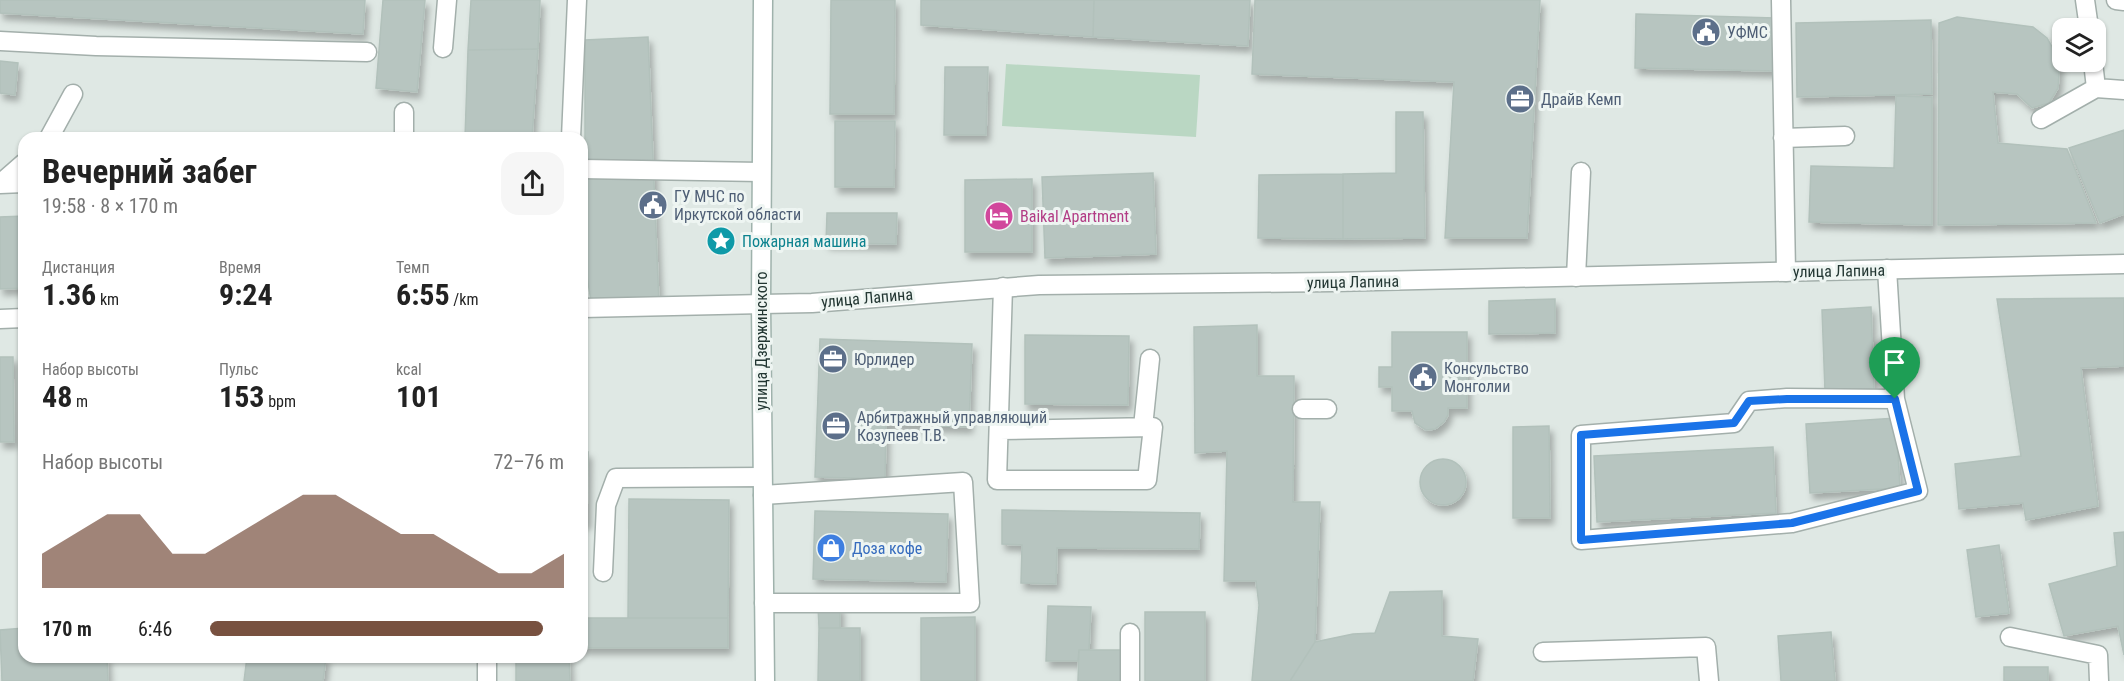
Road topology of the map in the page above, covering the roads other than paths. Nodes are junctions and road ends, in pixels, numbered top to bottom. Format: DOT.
graph roads {
  1 [pos="447,0"];
  2 [pos="577,0"];
  3 [pos="763,0"];
  4 [pos="1781,0"];
  5 [pos="2085,0"];
  6 [pos="2116,0"];
  7 [pos="2124,1"];
  8 [pos="2088,18"];
  9 [pos="0,41"];
  10 [pos="443,48"];
  11 [pos="367,52"];
  12 [pos="2094,72"];
  13 [pos="2096,88"];
  14 [pos="2124,90"];
  15 [pos="73,94"];
  16 [pos="404,112"];
  17 [pos="2041,119"];
  18 [pos="52,132"];
  19 [pos="404,132"];
  20 [pos="571,132"];
  21 [pos="1845,136"];
  22 [pos="1783,138"];
  23 [pos="18,168"];
  24 [pos="588,169"];
  25 [pos="761,172"];
  26 [pos="1581,172"];
  27 [pos="18,183"];
  28 [pos="0,184"];
  29 [pos="2124,264"];
  30 [pos="1887,269"];
  31 [pos="1786,272"];
  32 [pos="1576,277"];
  33 [pos="1003,287"];
  34 [pos="760,304"];
  35 [pos="588,308"];
  36 [pos="18,318"];
  37 [pos="0,319"];
  38 [pos="1150,359"];
  39 [pos="1895,399"];
  40 [pos="1302,409"];
  41 [pos="1327,409"];
  42 [pos="1143,427"];
  43 [pos="999,430"];
  44 [pos="763,486"];
  45 [pos="603,572"];
  46 [pos="764,603"];
  47 [pos="1130,633"];
  48 [pos="2010,637"];
  49 [pos="1543,652"];
  50 [pos="487,663"];
  51 [pos="487,681"];
  52 [pos="765,681"];
  53 [pos="1130,681"];
  54 [pos="1709,681"];
  55 [pos="2099,681"];
  1 -- 10 [label="street"];
  2 -- 20 [label="street"];
  3 -- 25 [label="street, улица Дзержинского"];
  4 -- 22 [label="street"];
  5 -- 8 [label="street"];
  6 -- 7 [label="street"];
  9 -- 11 [label="street"];
  12 -- 13 [label="street"];
  13 -- 14 [label="street"];
  13 -- 17 [label="street"];
  15 -- 18 [label="street"];
  16 -- 19 [label="street"];
  21 -- 22 [label="street"];
  22 -- 31 [label="street"];
  23 -- 28 [label="street"];
  24 -- 25 [label="street"];
  25 -- 34 [label="street, улица Дзержинского"];
  26 -- 32 [label="street"];
  27 -- 28 [label="street"];
  29 -- 30 [label="street, улица Лапина"];
  30 -- 31 [label="street, улица Лапина"];
  30 -- 39 [label="street"];
  31 -- 32 [label="street, улица Лапина"];
  32 -- 33 [label="street, улица Лапина"];
  33 -- 34 [label="street, улица Лапина"];
  33 -- 43 [label="street"];
  34 -- 35 [label="street, улица Лапина"];
  34 -- 44 [label="street, улица Дзержинского"];
  36 -- 37 [label="street"];
  38 -- 42 [label="street"];
  39 -- 39 [label="street"];
  40 -- 41 [label="street"];
  42 -- 43 [label="street"];
  42 -- 43 [label="street"];
  44 -- 45 [label="street"];
  44 -- 46 [label="street, улица Дзержинского"];
  44 -- 46 [label="street"];
  46 -- 52 [label="street, улица Дзержинского"];
  47 -- 53 [label="street"];
  48 -- 55 [label="street"];
  49 -- 54 [label="street"];
  50 -- 51 [label="street"];
}
